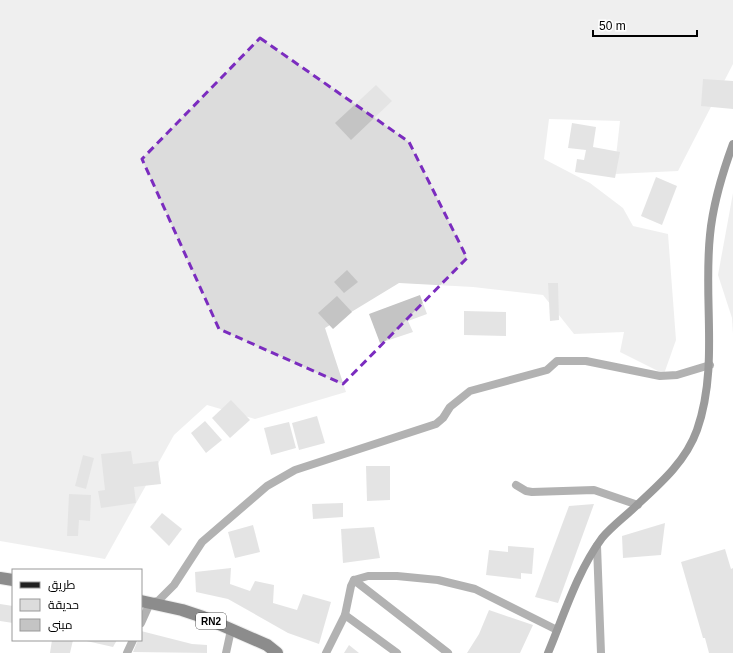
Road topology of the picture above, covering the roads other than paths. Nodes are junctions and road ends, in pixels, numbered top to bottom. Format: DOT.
graph roads {
  1 [pos="733,144"];
  2 [pos="710,366"];
  3 [pos="516,485"];
  4 [pos="638,505"];
  5 [pos="597,546"];
  6 [pos="0,578"];
  7 [pos="12,580"];
  8 [pos="354,580"];
  9 [pos="146,602"];
  10 [pos="345,615"];
  11 [pos="142,619"];
  12 [pos="231,630"];
  13 [pos="557,630"];
  14 [pos="133,641"];
  15 [pos="127,653"];
  16 [pos="226,653"];
  17 [pos="277,653"];
  18 [pos="326,653"];
  19 [pos="397,653"];
  20 [pos="448,653"];
  21 [pos="548,653"];
  22 [pos="601,653"];
  1 -- 2 [label="street"];
  2 -- 4 [label="street"];
  2 -- 9 [label="street"];
  3 -- 4 [label="street"];
  4 -- 5 [label="street"];
  5 -- 13 [label="street"];
  5 -- 22 [label="street"];
  6 -- 7 [label="highway"];
  8 -- 10 [label="street"];
  8 -- 13 [label="street"];
  8 -- 20 [label="street"];
  9 -- 11 [label="street"];
  9 -- 12 [label="highway, RN2"];
  10 -- 18 [label="street"];
  10 -- 19 [label="street"];
  12 -- 16 [label="street"];
  12 -- 17 [label="highway, RN2"];
  13 -- 21 [label="street"];
  14 -- 15 [label="street"];
}
